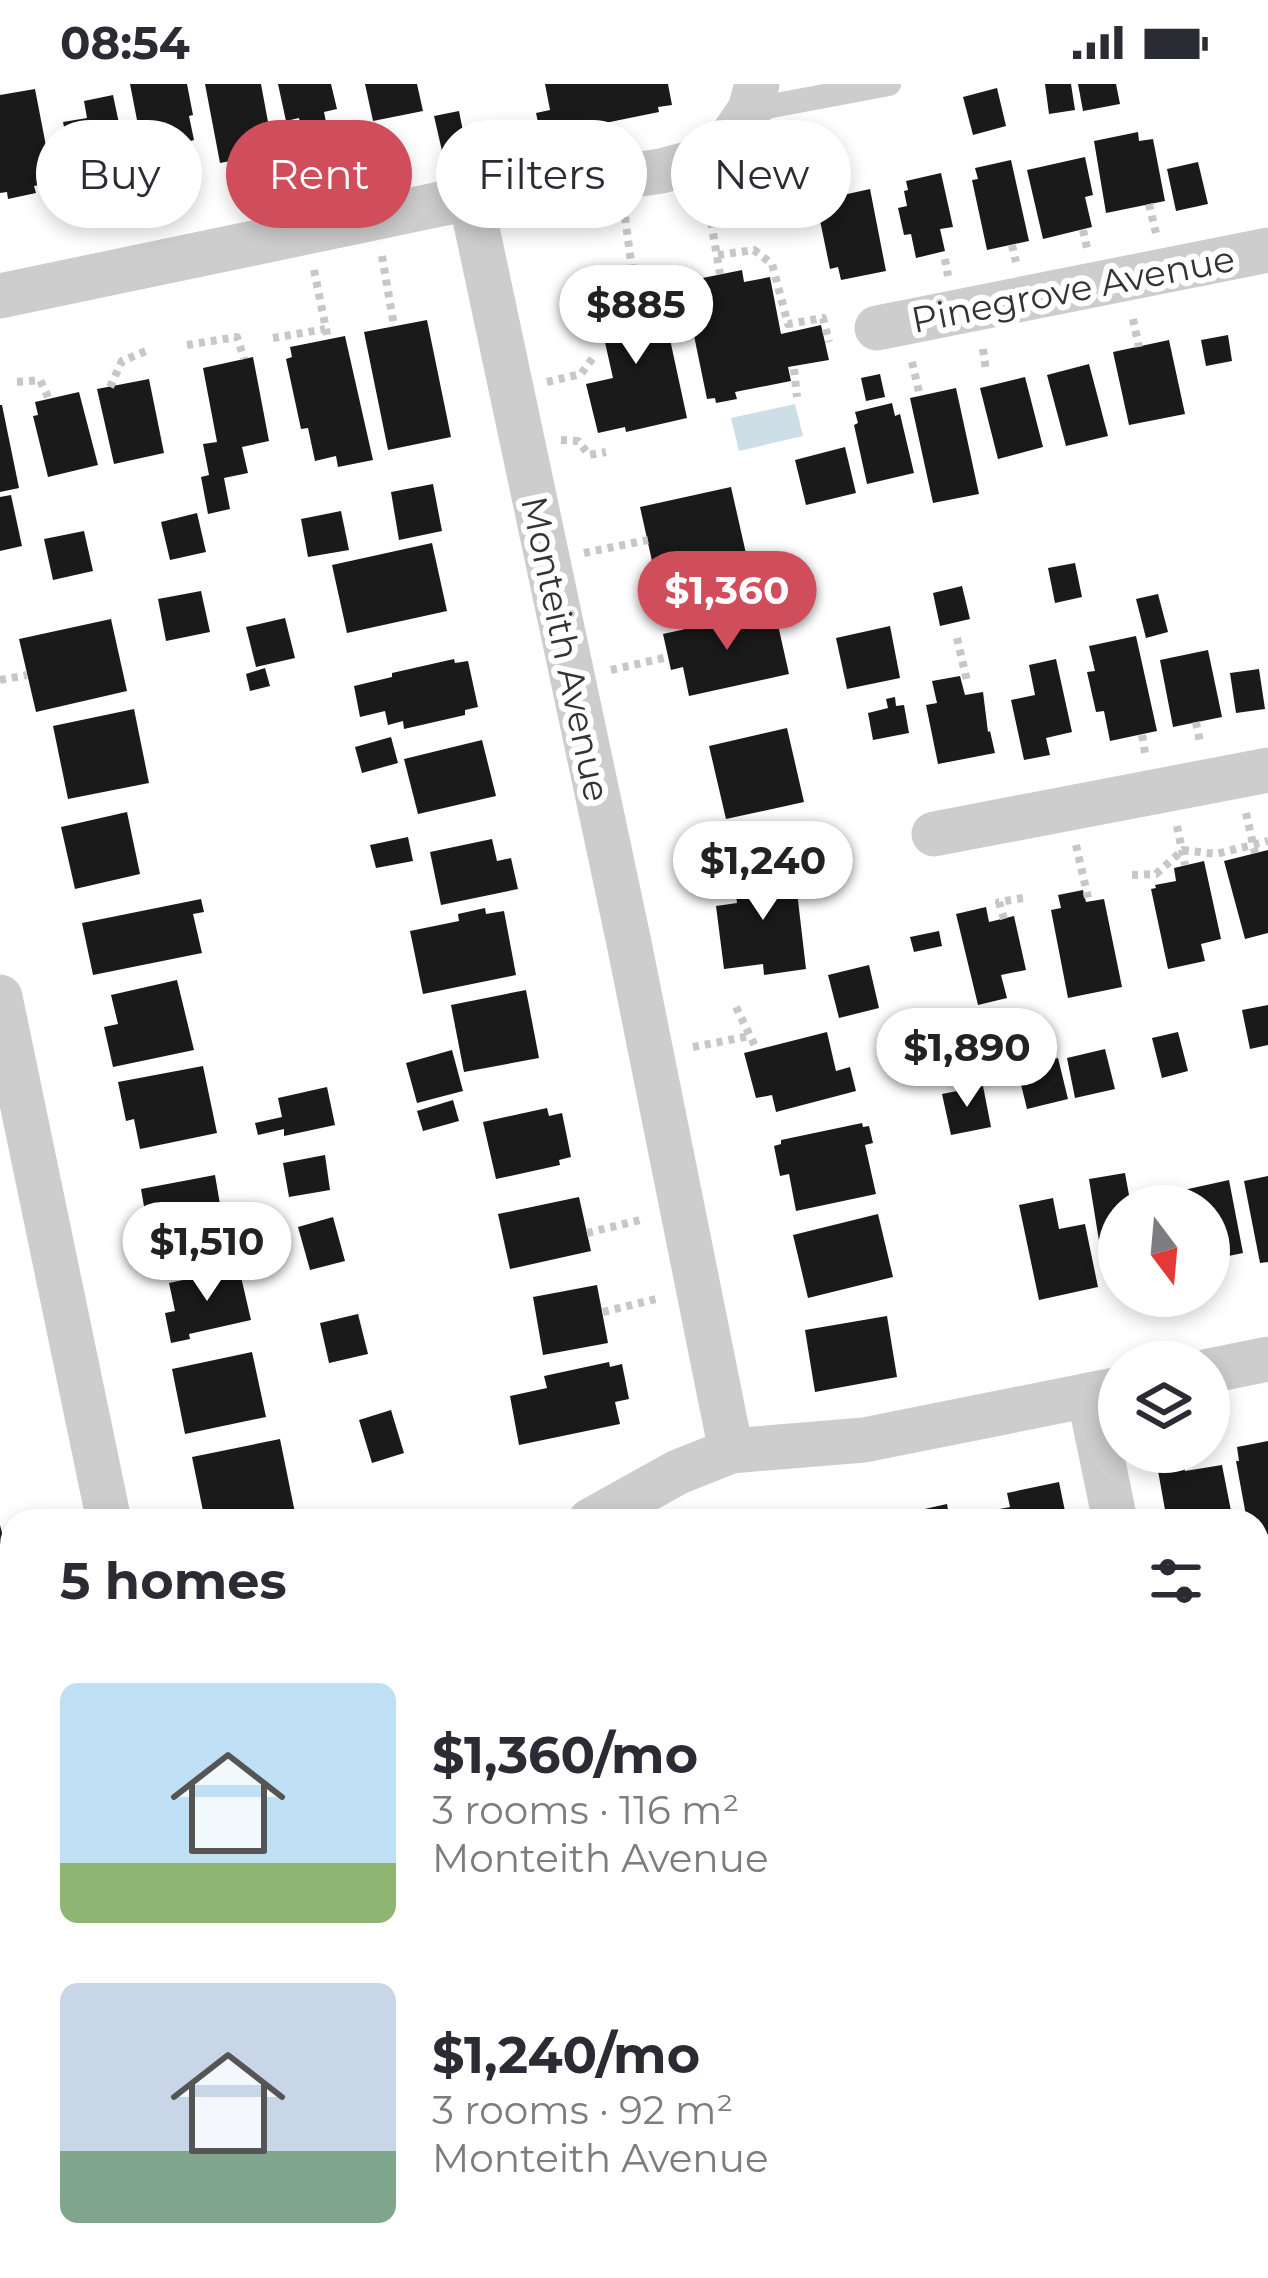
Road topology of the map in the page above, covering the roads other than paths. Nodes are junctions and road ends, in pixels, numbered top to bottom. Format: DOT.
graph roads {
  1 [pos="890,84"];
  2 [pos="754,97"];
  3 [pos="647,173"];
  4 [pos="436,207"];
  5 [pos="477,228"];
  6 [pos="1268,250"];
  7 [pos="0,296"];
  8 [pos="893,338"];
  9 [pos="1256,785"];
  10 [pos="934,834"];
  11 [pos="0,997"];
  12 [pos="1268,1359"];
  13 [pos="1230,1367"];
  14 [pos="1098,1393"];
  15 [pos="731,1451"];
  16 [pos="1111,1473"];
  17 [pos="107,1509"];
  18 [pos="612,1509"];
  19 [pos="1114,1509"];
  1 -- 2 [label="lane"];
  2 -- 3 [label="street"];
  4 -- 7 [label="street"];
  5 -- 15 [label="street, Monteith Avenue"];
  6 -- 8 [label="street, Pinegrove Avenue"];
  9 -- 10 [label="street"];
  11 -- 17 [label="street"];
  12 -- 13 [label="street"];
  14 -- 15 [label="street"];
  15 -- 18 [label="street"];
  16 -- 19 [label="street"];
}
